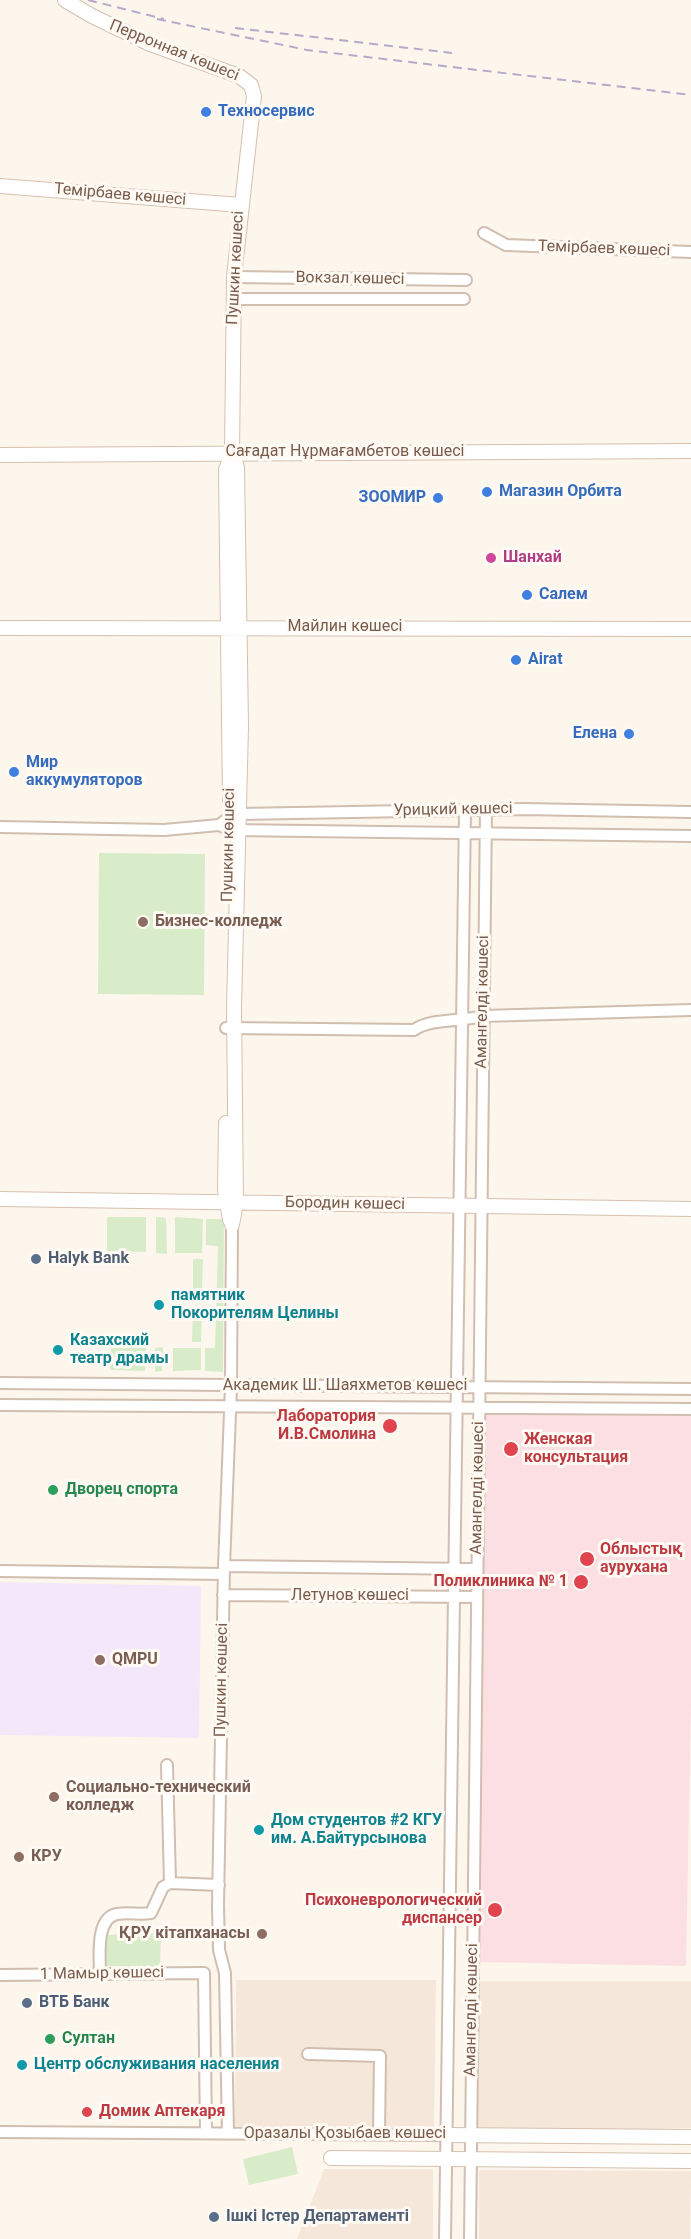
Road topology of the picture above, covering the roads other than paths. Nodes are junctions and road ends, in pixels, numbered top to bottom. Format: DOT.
graph roads {
  1 [pos="65,0"];
  2 [pos="251,85"];
  3 [pos="0,186"];
  4 [pos="240,205"];
  5 [pos="484,233"];
  6 [pos="691,252"];
  7 [pos="234,277"];
  8 [pos="466,280"];
  9 [pos="233,299"];
  10 [pos="464,299"];
  11 [pos="691,451"];
  12 [pos="0,455"];
  13 [pos="232,462"];
  14 [pos="234,627"];
  15 [pos="0,628"];
  16 [pos="691,629"];
  17 [pos="486,809"];
  18 [pos="465,810"];
  19 [pos="691,812"];
  20 [pos="231,823"];
  21 [pos="0,827"];
  22 [pos="465,833"];
  23 [pos="485,833"];
  24 [pos="691,836"];
  25 [pos="691,1010"];
  26 [pos="483,1016"];
  27 [pos="462,1022"];
  28 [pos="230,1028"];
  29 [pos="0,1199"];
  30 [pos="231,1202"];
  31 [pos="459,1205"];
  32 [pos="481,1206"];
  33 [pos="691,1209"];
  34 [pos="232,1225"];
  35 [pos="0,1383"];
  36 [pos="101,1384"];
  37 [pos="322,1386"];
  38 [pos="457,1386"];
  39 [pos="479,1386"];
  40 [pos="231,1387"];
  41 [pos="691,1389"];
  42 [pos="0,1405"];
  43 [pos="231,1405"];
  44 [pos="102,1406"];
  45 [pos="322,1406"];
  46 [pos="457,1406"];
  47 [pos="478,1406"];
  48 [pos="691,1409"];
  49 [pos="477,1569"];
  50 [pos="224,1570"];
  51 [pos="454,1570"];
  52 [pos="0,1571"];
  53 [pos="223,1595"];
  54 [pos="454,1596"];
  55 [pos="476,1597"];
  56 [pos="167,1765"];
  57 [pos="170,1882"];
  58 [pos="219,1885"];
  59 [pos="100,1974"];
  60 [pos="0,1976"];
  61 [pos="308,2054"];
  62 [pos="0,2132"];
  63 [pos="206,2133"];
  64 [pos="228,2133"];
  65 [pos="379,2134"];
  66 [pos="447,2135"];
  67 [pos="470,2135"];
  68 [pos="691,2137"];
  69 [pos="331,2158"];
  70 [pos="446,2159"];
  71 [pos="470,2159"];
  72 [pos="691,2161"];
  73 [pos="445,2239"];
  74 [pos="470,2239"];
  1 -- 2 [label="street, Перронная көшесі"];
  2 -- 4 [label="street, Пушкин көшесі"];
  3 -- 4 [label="street, Темірбаев көшесі"];
  4 -- 7 [label="street, Пушкин көшесі"];
  5 -- 6 [label="street, Темірбаев көшесі"];
  7 -- 8 [label="street, Вокзал көшесі"];
  7 -- 9 [label="street, Пушкин көшесі"];
  9 -- 10 [label="street, Вокзал көшесі"];
  9 -- 13 [label="street, Пушкин көшесі"];
  11 -- 13 [label="street, Сағадат Нұрмағамбетов көшесі"];
  12 -- 13 [label="street, Сағадат Нұрмағамбетов көшесі"];
  13 -- 14 [label="street, Пушкин көшесі"];
  14 -- 15 [label="street, Майлин көшесі"];
  14 -- 16 [label="street, Майлин көшесі"];
  14 -- 20 [label="street, Пушкин көшесі"];
  17 -- 18 [label="street, Урицкий көшесі"];
  17 -- 19 [label="street, Урицкий көшесі"];
  17 -- 23 [label="street, Амангелді көшесі"];
  18 -- 20 [label="street, Урицкий көшесі"];
  18 -- 22 [label="street, Амангелді көшесі"];
  20 -- 21 [label="street, Урицкий көшесі"];
  20 -- 22 [label="street, Урицкий көшесі"];
  20 -- 28 [label="street, Пушкин көшесі"];
  22 -- 23 [label="street, Урицкий көшесі"];
  22 -- 27 [label="street, Амангелді көшесі"];
  23 -- 24 [label="street, Урицкий көшесі"];
  23 -- 26 [label="street, Амангелді көшесі"];
  25 -- 26 [label="street"];
  26 -- 27 [label="street"];
  26 -- 32 [label="street, Амангелді көшесі"];
  27 -- 28 [label="street"];
  27 -- 31 [label="street, Амангелді көшесі"];
  28 -- 30 [label="street, Пушкин көшесі"];
  29 -- 30 [label="street, Бородин көшесі"];
  30 -- 31 [label="street, Бородин көшесі"];
  30 -- 34 [label="street, Пушкин көшесі"];
  31 -- 32 [label="street, Бородин көшесі"];
  31 -- 38 [label="street, Амангелді көшесі"];
  32 -- 33 [label="street, Бородин көшесі"];
  32 -- 39 [label="street, Амангелді көшесі"];
  34 -- 40 [label="street, Пушкин көшесі"];
  35 -- 36 [label="street, Академик Ш. Шаяхметов көшесі"];
  36 -- 40 [label="street, Академик Ш. Шаяхметов көшесі"];
  36 -- 44 [label="street"];
  37 -- 38 [label="street, Академик Ш. Шаяхметов көшесі"];
  37 -- 40 [label="street, Академик Ш. Шаяхметов көшесі"];
  37 -- 45 [label="street"];
  38 -- 39 [label="street, Академик Ш. Шаяхметов көшесі"];
  38 -- 46 [label="street, Амангелді көшесі"];
  39 -- 41 [label="street, Академик Ш. Шаяхметов көшесі"];
  39 -- 47 [label="street, Амангелді көшесі"];
  40 -- 43 [label="street, Пушкин көшесі"];
  42 -- 44 [label="street, Академик Ш. Шаяхметов көшесі"];
  43 -- 44 [label="street, Академик Ш. Шаяхметов көшесі"];
  43 -- 45 [label="street, Академик Ш. Шаяхметов көшесі"];
  43 -- 50 [label="street, Пушкин көшесі"];
  45 -- 46 [label="street, Академик Ш. Шаяхметов көшесі"];
  46 -- 47 [label="street, Академик Ш. Шаяхметов көшесі"];
  46 -- 51 [label="street, Амангелді көшесі"];
  47 -- 48 [label="street, Академик Ш. Шаяхметов көшесі"];
  47 -- 49 [label="street, Амангелді көшесі"];
  49 -- 51 [label="street, Летунов көшесі"];
  49 -- 55 [label="street, Амангелді көшесі"];
  50 -- 51 [label="street, Летунов көшесі"];
  50 -- 52 [label="street, Летунов көшесі"];
  50 -- 53 [label="street, Пушкин көшесі"];
  51 -- 54 [label="street, Амангелді көшесі"];
  53 -- 54 [label="street, Летунов көшесі"];
  53 -- 58 [label="street, Пушкин көшесі"];
  54 -- 55 [label="street, Летунов көшесі"];
  54 -- 66 [label="street, Амангелді көшесі"];
  55 -- 67 [label="street, Амангелді көшесі"];
  56 -- 57 [label="street"];
  57 -- 58 [label="street"];
  57 -- 59 [label="street"];
  58 -- 64 [label="street, Пушкин көшесі"];
  59 -- 60 [label="street, 1 Мамыр көшесі"];
  59 -- 63 [label="street, 1 Мамыр көшесі"];
  61 -- 65 [label="street"];
  62 -- 63 [label="street, Оразалы Қозыбаев көшесі"];
  63 -- 64 [label="street, Оразалы Қозыбаев көшесі"];
  64 -- 65 [label="street, Оразалы Қозыбаев көшесі"];
  65 -- 66 [label="street, Оразалы Қозыбаев көшесі"];
  66 -- 67 [label="street, Оразалы Қозыбаев көшесі"];
  66 -- 70 [label="street, Амангелді көшесі"];
  67 -- 68 [label="street, Оразалы Қозыбаев көшесі"];
  67 -- 71 [label="street, Амангелді көшесі"];
  69 -- 70 [label="street, Оразалы Қозыбаев көшесі"];
  70 -- 71 [label="street, Оразалы Қозыбаев көшесі"];
  70 -- 73 [label="street, Амангелді көшесі"];
  71 -- 72 [label="street, Оразалы Қозыбаев көшесі"];
  71 -- 74 [label="street, Амангелді көшесі"];
}
